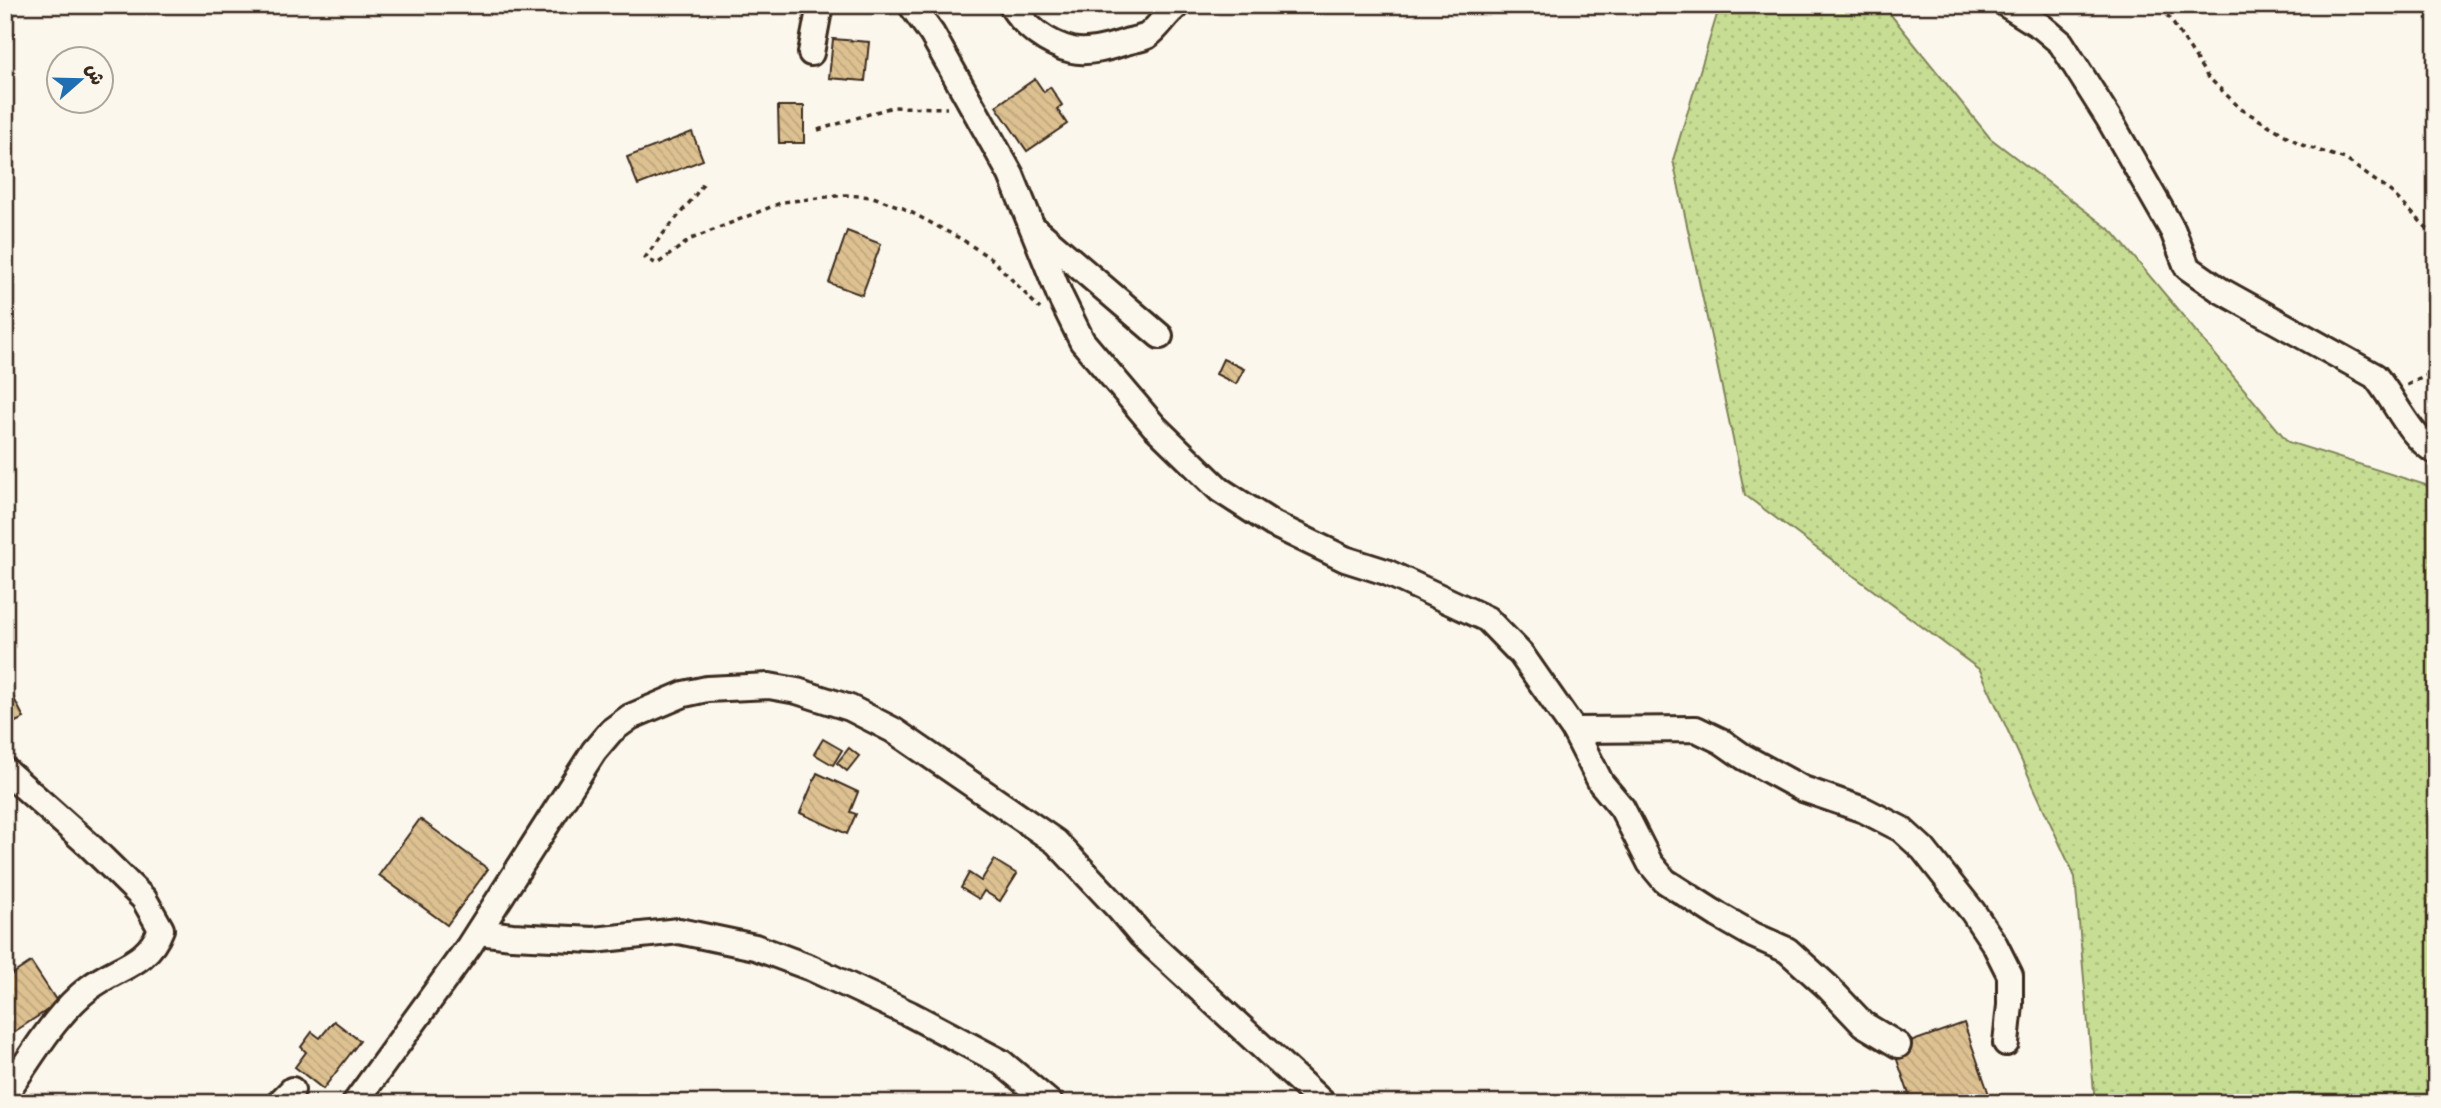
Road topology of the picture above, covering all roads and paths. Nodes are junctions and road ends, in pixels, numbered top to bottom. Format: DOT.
graph roads {
  1 [pos="820,5"];
  2 [pos="911,5"];
  3 [pos="1011,5"];
  4 [pos="1178,5"];
  5 [pos="2007,5"];
  6 [pos="2150,5"];
  7 [pos="811,53"];
  8 [pos="974,108"];
  9 [pos="818,130"];
  10 [pos="703,184"];
  11 [pos="1031,226"];
  12 [pos="2436,236"];
  13 [pos="1041,311"];
  14 [pos="1160,336"];
  15 [pos="2436,371"];
  16 [pos="2389,393"];
  17 [pos="2436,452"];
  18 [pos="1574,730"];
  19 [pos="5,770"];
  20 [pos="479,932"];
  21 [pos="2006,1043"];
  22 [pos="1898,1045"];
  23 [pos="5,1094"];
  24 [pos="355,1103"];
  25 [pos="1050,1103"];
  26 [pos="1323,1103"];
  1 -- 7 [label="street"];
  2 -- 8 [label="street"];
  3 -- 4 [label="street"];
  5 -- 16 [label="street"];
  6 -- 12 [label="path"];
  8 -- 9 [label="path"];
  8 -- 11 [label="street"];
  10 -- 13 [label="path"];
  11 -- 14 [label="street"];
  11 -- 18 [label="street"];
  15 -- 16 [label="path"];
  16 -- 17 [label="street"];
  18 -- 21 [label="street"];
  18 -- 22 [label="street"];
  19 -- 23 [label="street"];
  20 -- 24 [label="street"];
  20 -- 25 [label="street"];
  20 -- 26 [label="street"];
}
